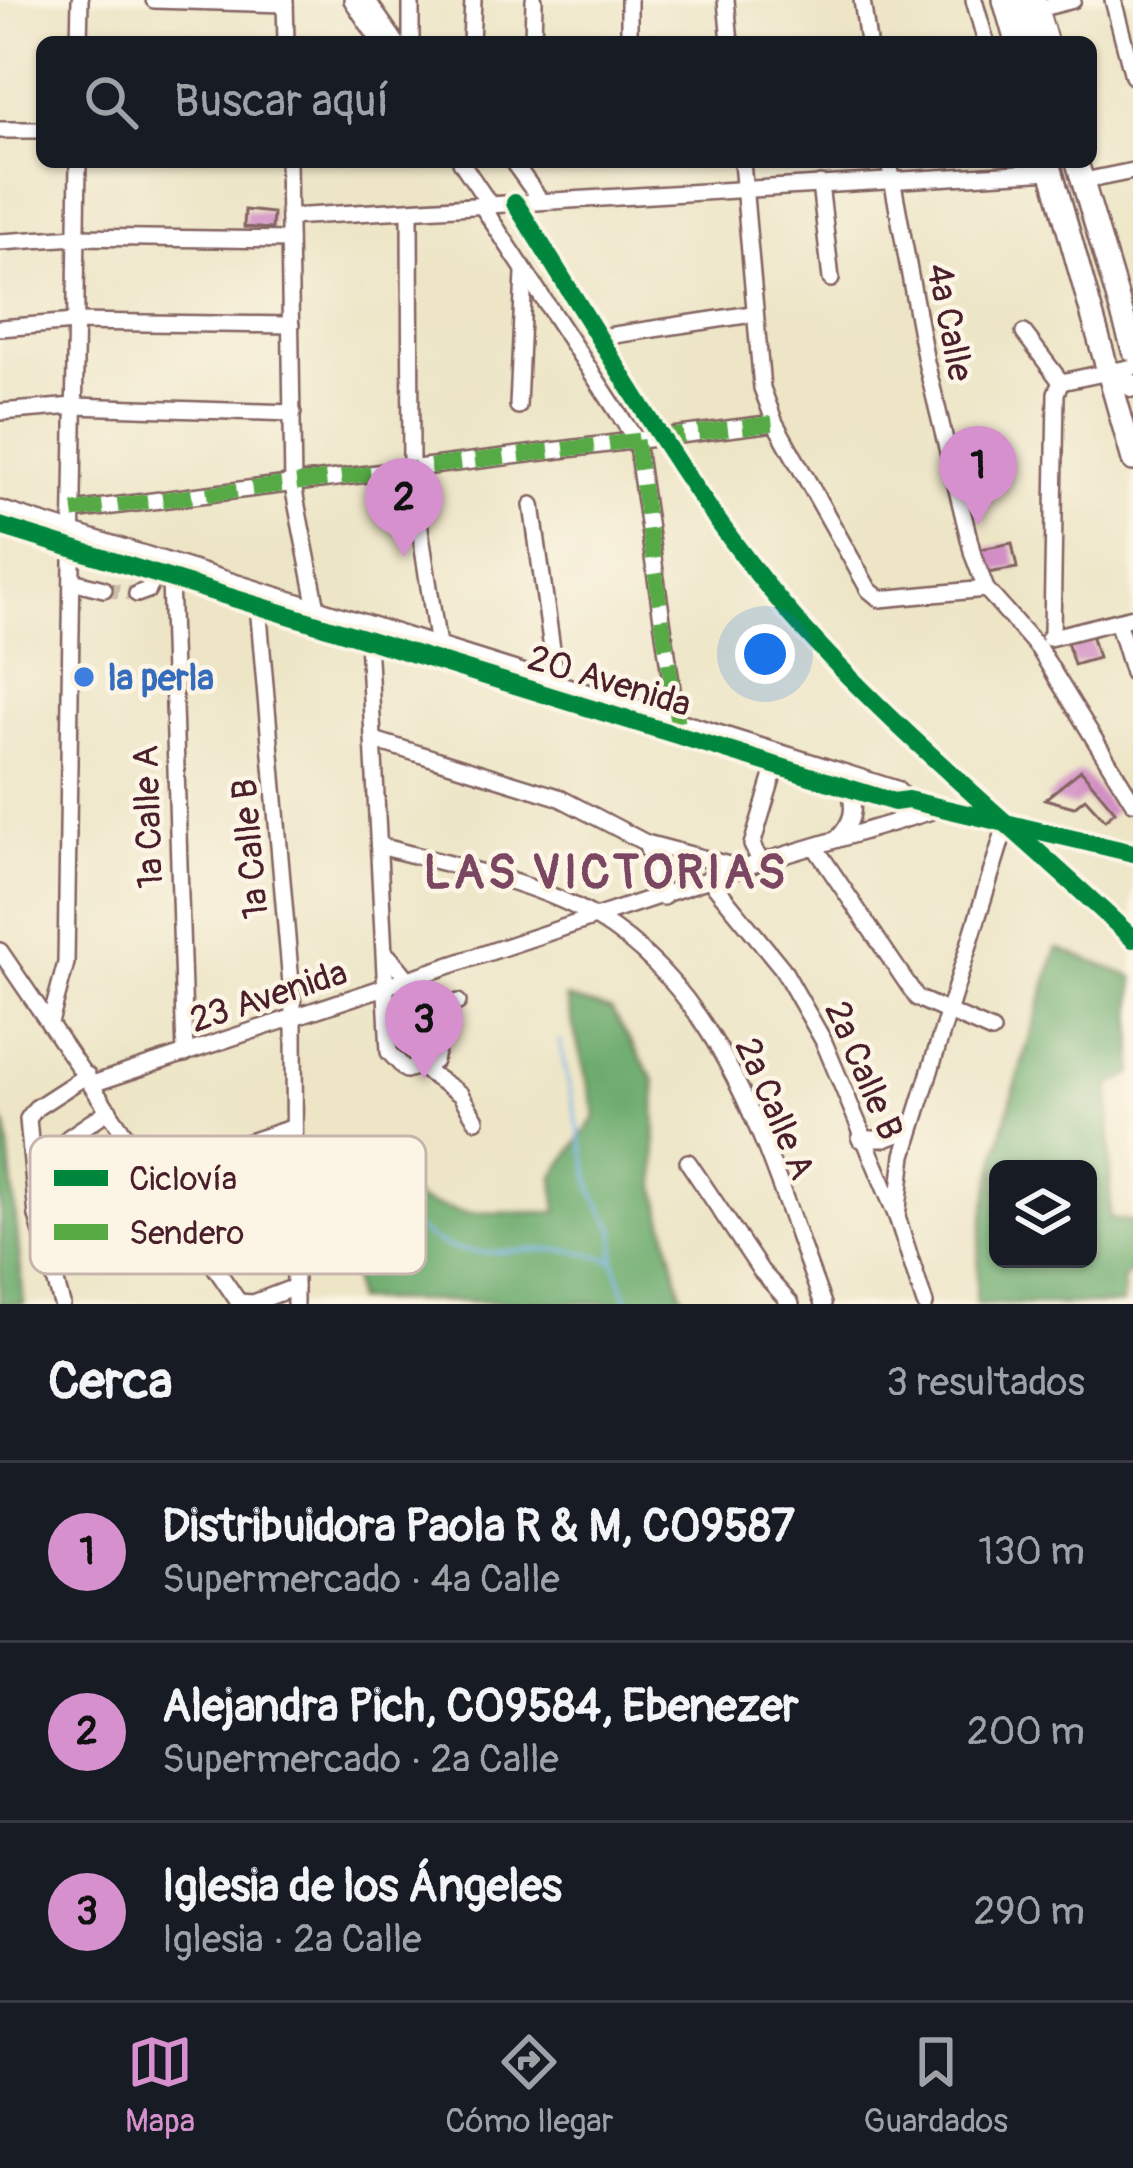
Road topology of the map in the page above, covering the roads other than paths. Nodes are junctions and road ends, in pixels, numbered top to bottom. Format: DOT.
graph roads {
  1 [pos="80,0"];
  2 [pos="154,0"];
  3 [pos="352,0"];
  4 [pos="367,0"];
  5 [pos="411,0"];
  6 [pos="473,0"];
  7 [pos="534,0"];
  8 [pos="628,0"];
  9 [pos="726,0"];
  10 [pos="862,0"];
  11 [pos="974,0"];
  12 [pos="1004,0"];
  13 [pos="1073,0"];
  14 [pos="1113,0"];
  15 [pos="285,2"];
  16 [pos="1032,3"];
  17 [pos="80,36"];
  18 [pos="286,36"];
  19 [pos="376,36"];
  20 [pos="392,36"];
  21 [pos="411,36"];
  22 [pos="471,36"];
  23 [pos="533,36"];
  24 [pos="628,36"];
  25 [pos="729,36"];
  26 [pos="867,36"];
  27 [pos="984,36"];
  28 [pos="1014,36"];
  29 [pos="1034,36"];
  30 [pos="1046,36"];
  31 [pos="1133,76"];
  32 [pos="0,130"];
  33 [pos="36,130"];
  34 [pos="78,168"];
  35 [pos="288,168"];
  36 [pos="464,168"];
  37 [pos="517,168"];
  38 [pos="743,168"];
  39 [pos="977,168"];
  40 [pos="1052,168"];
  41 [pos="891,170"];
  42 [pos="1080,171"];
  43 [pos="1133,171"];
  44 [pos="820,184"];
  45 [pos="745,189"];
  46 [pos="542,201"];
  47 [pos="514,203"];
  48 [pos="486,206"];
  49 [pos="410,211"];
  50 [pos="289,218"];
  51 [pos="76,237"];
  52 [pos="289,240"];
  53 [pos="0,242"];
  54 [pos="524,273"];
  55 [pos="1081,277"];
  56 [pos="1123,277"];
  57 [pos="831,279"];
  58 [pos="752,314"];
  59 [pos="75,322"];
  60 [pos="291,325"];
  61 [pos="0,328"];
  62 [pos="1024,333"];
  63 [pos="602,337"];
  64 [pos="1133,350"];
  65 [pos="1133,366"];
  66 [pos="1107,372"];
  67 [pos="1061,382"];
  68 [pos="1133,386"];
  69 [pos="74,406"];
  70 [pos="518,406"];
  71 [pos="0,412"];
  72 [pos="292,412"];
  73 [pos="776,424"];
  74 [pos="658,437"];
  75 [pos="636,440"];
  76 [pos="1133,460"];
  77 [pos="410,470"];
  78 [pos="293,486"];
  79 [pos="532,505"];
  80 [pos="0,508"];
  81 [pos="73,511"];
  82 [pos="0,526"];
  83 [pos="73,542"];
  84 [pos="163,577"];
  85 [pos="72,581"];
  86 [pos="104,589"];
  87 [pos="986,589"];
  88 [pos="137,594"];
  89 [pos="258,604"];
  90 [pos="317,608"];
  91 [pos="1125,619"];
  92 [pos="1052,634"];
  93 [pos="368,639"];
  94 [pos="438,646"];
  95 [pos="1039,650"];
  96 [pos="1133,673"];
  97 [pos="557,685"];
  98 [pos="678,729"];
  99 [pos="374,740"];
  100 [pos="776,765"];
  101 [pos="849,788"];
  102 [pos="908,800"];
  103 [pos="1133,802"];
  104 [pos="941,808"];
  105 [pos="1007,822"];
  106 [pos="837,840"];
  107 [pos="646,843"];
  108 [pos="380,846"];
  109 [pos="815,848"];
  110 [pos="1133,852"];
  111 [pos="761,862"];
  112 [pos="743,869"];
  113 [pos="711,881"];
  114 [pos="663,897"];
  115 [pos="598,919"];
  116 [pos="1133,939"];
  117 [pos="0,951"];
  118 [pos="388,956"];
  119 [pos="411,980"];
  120 [pos="390,987"];
  121 [pos="458,1002"];
  122 [pos="948,1014"];
  123 [pos="427,1016"];
  124 [pos="294,1018"];
  125 [pos="51,1019"];
  126 [pos="992,1031"];
  127 [pos="185,1054"];
  128 [pos="423,1069"];
  129 [pos="90,1079"];
  130 [pos="109,1110"];
  131 [pos="476,1120"];
  132 [pos="295,1127"];
  133 [pos="911,1129"];
  134 [pos="31,1136"];
  135 [pos="71,1136"];
  136 [pos="127,1136"];
  137 [pos="268,1136"];
  138 [pos="295,1136"];
  139 [pos="860,1139"];
  140 [pos="688,1162"];
  141 [pos="897,1217"];
  142 [pos="53,1274"];
  143 [pos="220,1274"];
  144 [pos="295,1296"];
  145 [pos="239,1303"];
  146 [pos="62,1304"];
  147 [pos="791,1304"];
  148 [pos="823,1304"];
  149 [pos="925,1304"];
  1 -- 17 [label="street"];
  2 -- 15 [label="street"];
  3 -- 19 [label="street"];
  4 -- 20 [label="street"];
  5 -- 21 [label="street"];
  6 -- 22 [label="street"];
  7 -- 23 [label="street"];
  8 -- 24 [label="street"];
  9 -- 25 [label="street"];
  10 -- 26 [label="street"];
  11 -- 27 [label="street"];
  12 -- 28 [label="highway"];
  13 -- 16 [label="street"];
  14 -- 31 [label="street"];
  15 -- 18 [label="street"];
  16 -- 29 [label="highway"];
  16 -- 30 [label="main road"];
  32 -- 33 [label="street"];
  34 -- 51 [label="street"];
  35 -- 50 [label="street"];
  36 -- 48 [label="street"];
  37 -- 46 [label="street"];
  38 -- 45 [label="street"];
  39 -- 41 [label="street"];
  40 -- 55 [label="highway"];
  41 -- 44 [label="street"];
  41 -- 87 [label="street, 4a Calle"];
  42 -- 43 [label="street"];
  42 -- 56 [label="highway"];
  44 -- 45 [label="street"];
  44 -- 57 [label="street"];
  45 -- 46 [label="street"];
  45 -- 58 [label="street"];
  46 -- 47 [label="street"];
  47 -- 48 [label="street"];
  47 -- 63 [label="street"];
  48 -- 49 [label="street"];
  48 -- 54 [label="street"];
  49 -- 50 [label="street"];
  49 -- 77 [label="street"];
  50 -- 52 [label="street"];
  51 -- 52 [label="street"];
  51 -- 53 [label="street"];
  51 -- 59 [label="street"];
  52 -- 60 [label="street"];
  54 -- 70 [label="street"];
  54 -- 75 [label="street"];
  55 -- 65 [label="highway"];
  55 -- 66 [label="highway"];
  56 -- 64 [label="highway"];
  58 -- 63 [label="street"];
  58 -- 73 [label="street"];
  59 -- 60 [label="street"];
  59 -- 61 [label="street"];
  59 -- 69 [label="street"];
  60 -- 72 [label="street"];
  62 -- 67 [label="street"];
  63 -- 74 [label="street"];
  65 -- 66 [label="street"];
  66 -- 67 [label="street"];
  66 -- 68 [label="highway"];
  66 -- 76 [label="highway"];
  67 -- 92 [label="street"];
  69 -- 71 [label="street"];
  69 -- 72 [label="street"];
  69 -- 81 [label="street"];
  72 -- 78 [label="street"];
  73 -- 74 [label="street"];
  73 -- 87 [label="street"];
  74 -- 75 [label="street"];
  74 -- 105 [label="street"];
  75 -- 77 [label="street"];
  75 -- 98 [label="street"];
  77 -- 78 [label="street"];
  77 -- 94 [label="street"];
  78 -- 81 [label="street"];
  78 -- 90 [label="street"];
  79 -- 97 [label="street"];
  80 -- 83 [label="street"];
  81 -- 83 [label="street"];
  82 -- 83 [label="street"];
  83 -- 84 [label="street, 20 Avenida"];
  83 -- 85 [label="street"];
  83 -- 90 [label="street, 20 Avenida"];
  84 -- 88 [label="street"];
  84 -- 89 [label="street, 20 Avenida"];
  84 -- 127 [label="street, 1a Calle A"];
  85 -- 86 [label="street"];
  85 -- 125 [label="street"];
  87 -- 95 [label="street, 4a Calle"];
  89 -- 93 [label="street, 20 Avenida"];
  89 -- 124 [label="street, 1a Calle B"];
  90 -- 94 [label="street, 20 Avenida"];
  91 -- 92 [label="street"];
  91 -- 96 [label="street"];
  92 -- 95 [label="street"];
  93 -- 98 [label="street, 20 Avenida"];
  93 -- 99 [label="street"];
  94 -- 97 [label="street, 20 Avenida"];
  95 -- 103 [label="street, 4a Calle"];
  97 -- 98 [label="street, 20 Avenida"];
  98 -- 100 [label="street, 20 Avenida"];
  98 -- 102 [label="street, 20 Avenida"];
  99 -- 107 [label="street"];
  99 -- 108 [label="street"];
  100 -- 101 [label="street, 20 Avenida"];
  100 -- 111 [label="street"];
  101 -- 102 [label="street, 20 Avenida"];
  101 -- 106 [label="street"];
  102 -- 104 [label="street, 20 Avenida"];
  104 -- 105 [label="street, 20 Avenida"];
  104 -- 106 [label="street, 23 Avenida"];
  105 -- 110 [label="street, 20 Avenida"];
  105 -- 116 [label="street"];
  105 -- 122 [label="street"];
  106 -- 109 [label="street, 23 Avenida"];
  107 -- 112 [label="street"];
  107 -- 114 [label="street"];
  108 -- 115 [label="street, 2a Calle A"];
  108 -- 118 [label="street"];
  109 -- 111 [label="street, 23 Avenida"];
  109 -- 122 [label="street"];
  111 -- 112 [label="street, 23 Avenida"];
  112 -- 113 [label="street, 23 Avenida"];
  113 -- 114 [label="street, 23 Avenida"];
  113 -- 139 [label="street, 2a Calle B"];
  114 -- 115 [label="street, 23 Avenida"];
  115 -- 119 [label="street, 23 Avenida"];
  115 -- 148 [label="street, 2a Calle A"];
  117 -- 125 [label="street"];
  118 -- 119 [label="street"];
  118 -- 120 [label="street"];
  119 -- 120 [label="street, 23 Avenida"];
  119 -- 123 [label="street"];
  120 -- 124 [label="street, 23 Avenida"];
  120 -- 128 [label="street"];
  121 -- 123 [label="street"];
  122 -- 126 [label="street"];
  122 -- 133 [label="street"];
  123 -- 128 [label="street"];
  124 -- 127 [label="street, 23 Avenida"];
  124 -- 132 [label="street, 1a Calle B"];
  125 -- 129 [label="street"];
  127 -- 129 [label="street, 23 Avenida"];
  128 -- 131 [label="street"];
  129 -- 130 [label="street"];
  129 -- 134 [label="street, 23 Avenida"];
  130 -- 135 [label="street"];
  130 -- 136 [label="street"];
  132 -- 137 [label="street"];
  132 -- 138 [label="street, 1a Calle B"];
  133 -- 139 [label="street"];
  133 -- 141 [label="street"];
  139 -- 141 [label="street, 2a Calle B"];
  140 -- 147 [label="street"];
  141 -- 149 [label="street, 2a Calle B"];
  142 -- 146 [label="street, 23 Avenida"];
  143 -- 145 [label="street"];
  144 -- 145 [label="street"];
}
